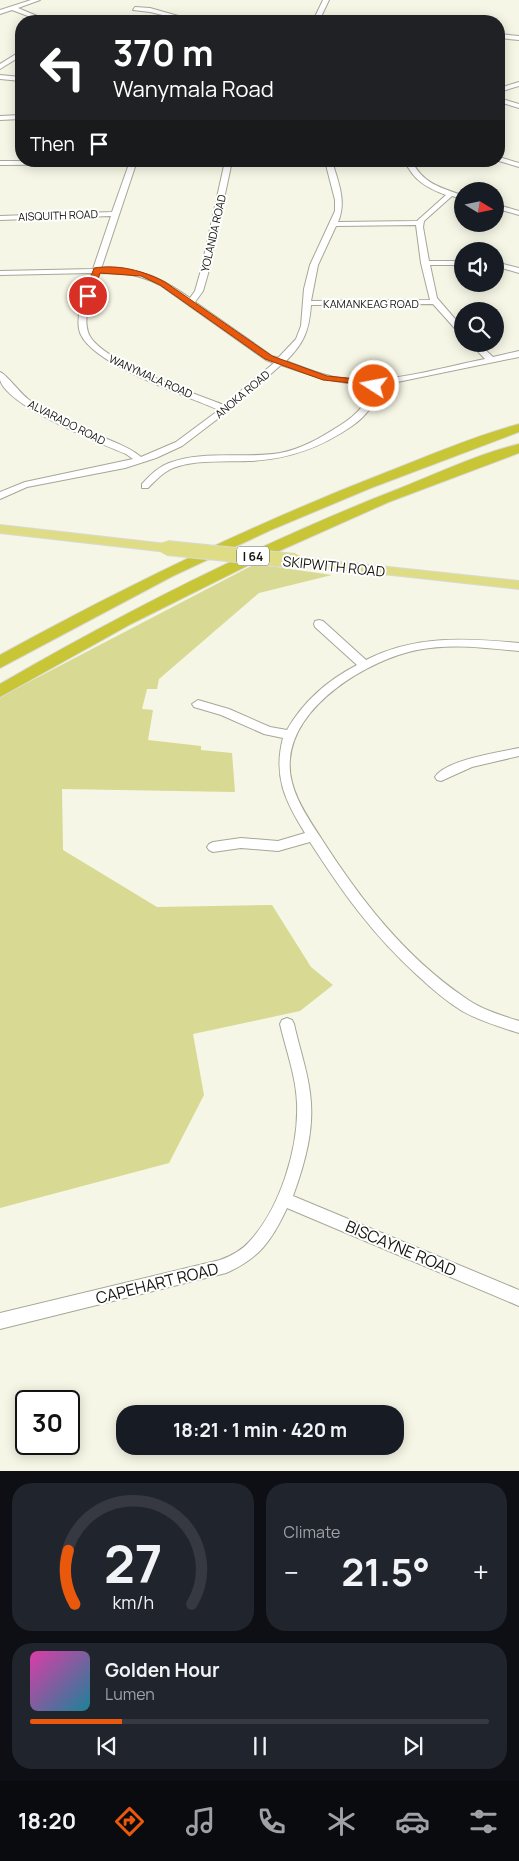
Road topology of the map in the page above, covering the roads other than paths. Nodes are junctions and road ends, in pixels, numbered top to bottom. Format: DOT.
graph roads {
  1 [pos="38,0"];
  2 [pos="326,0"];
  3 [pos="12,8"];
  4 [pos="135,9"];
  5 [pos="0,12"];
  6 [pos="30,15"];
  7 [pos="170,15"];
  8 [pos="319,15"];
  9 [pos="505,37"];
  10 [pos="519,38"];
  11 [pos="15,57"];
  12 [pos="0,67"];
  13 [pos="0,77"];
  14 [pos="15,78"];
  15 [pos="519,84"];
  16 [pos="505,88"];
  17 [pos="505,102"];
  18 [pos="519,106"];
  19 [pos="15,117"];
  20 [pos="0,118"];
  21 [pos="505,160"];
  22 [pos="0,163"];
  23 [pos="15,163"];
  24 [pos="519,164"];
  25 [pos="131,167"];
  26 [pos="228,167"];
  27 [pos="330,167"];
  28 [pos="410,167"];
  29 [pos="451,194"];
  30 [pos="454,195"];
  31 [pos="504,209"];
  32 [pos="519,213"];
  33 [pos="115,214"];
  34 [pos="0,218"];
  35 [pos="419,223"];
  36 [pos="335,224"];
  37 [pos="454,263"];
  38 [pos="426,264"];
  39 [pos="504,266"];
  40 [pos="97,270"];
  41 [pos="519,271"];
  42 [pos="0,273"];
  43 [pos="190,302"];
  44 [pos="435,302"];
  45 [pos="307,303"];
  46 [pos="454,322"];
  47 [pos="483,352"];
  48 [pos="519,354"];
  49 [pos="491,360"];
  50 [pos="280,361"];
  51 [pos="0,375"];
  52 [pos="374,383"];
  53 [pos="225,408"];
  54 [pos="519,428"];
  55 [pos="519,448"];
  56 [pos="140,460"];
  57 [pos="145,486"];
  58 [pos="0,496"];
  59 [pos="0,529"];
  60 [pos="519,585"];
  61 [pos="319,624"];
  62 [pos="519,647"];
  63 [pos="0,662"];
  64 [pos="364,665"];
  65 [pos="0,691"];
  66 [pos="198,704"];
  67 [pos="289,735"];
  68 [pos="519,752"];
  69 [pos="441,777"];
  70 [pos="313,836"];
  71 [pos="213,847"];
  72 [pos="287,1024"];
  73 [pos="519,1027"];
  74 [pos="283,1199"];
  75 [pos="519,1298"];
  76 [pos="0,1321"];
  1 -- 3 [label="street"];
  2 -- 8 [label="street"];
  3 -- 5 [label="street"];
  3 -- 6 [label="street"];
  4 -- 7 [label="street"];
  9 -- 10 [label="street"];
  11 -- 12 [label="street"];
  13 -- 14 [label="street"];
  15 -- 16 [label="street"];
  17 -- 18 [label="street"];
  19 -- 20 [label="street"];
  21 -- 24 [label="street"];
  22 -- 23 [label="street"];
  25 -- 33 [label="street, WANYMALA ROAD"];
  26 -- 43 [label="street, YOLANDA ROAD"];
  27 -- 36 [label="street, ANOKA ROAD"];
  28 -- 29 [label="street"];
  29 -- 30 [label="street"];
  29 -- 35 [label="street"];
  31 -- 32 [label="street"];
  33 -- 34 [label="street, AISQUITH ROAD"];
  33 -- 40 [label="street, WANYMALA ROAD"];
  35 -- 36 [label="street"];
  35 -- 38 [label="street"];
  36 -- 45 [label="street, ANOKA ROAD"];
  37 -- 38 [label="street"];
  38 -- 44 [label="street"];
  39 -- 41 [label="street"];
  40 -- 42 [label="street"];
  40 -- 43 [label="street"];
  40 -- 53 [label="street, WANYMALA ROAD"];
  43 -- 50 [label="street"];
  44 -- 45 [label="street, KAMANKEAG ROAD"];
  44 -- 46 [label="street"];
  45 -- 50 [label="street, ANOKA ROAD"];
  47 -- 49 [label="street"];
  48 -- 49 [label="street"];
  49 -- 52 [label="street"];
  50 -- 52 [label="street"];
  50 -- 53 [label="street, ANOKA ROAD"];
  51 -- 56 [label="street, ALVARADO ROAD"];
  52 -- 57 [label="street"];
  53 -- 56 [label="street, ANOKA ROAD"];
  54 -- 63 [label="highway, I 64"];
  55 -- 65 [label="highway, I 64"];
  56 -- 58 [label="street, ANOKA ROAD"];
  59 -- 60 [label="main road, SKIPWITH ROAD, bridge"];
  61 -- 64 [label="street"];
  62 -- 64 [label="street"];
  64 -- 67 [label="street"];
  66 -- 67 [label="street"];
  67 -- 70 [label="street"];
  68 -- 69 [label="street"];
  70 -- 71 [label="street"];
  70 -- 73 [label="street"];
  72 -- 74 [label="street, CAPEHART ROAD"];
  74 -- 75 [label="street, BISCAYNE ROAD"];
  74 -- 76 [label="street, CAPEHART ROAD"];
}
